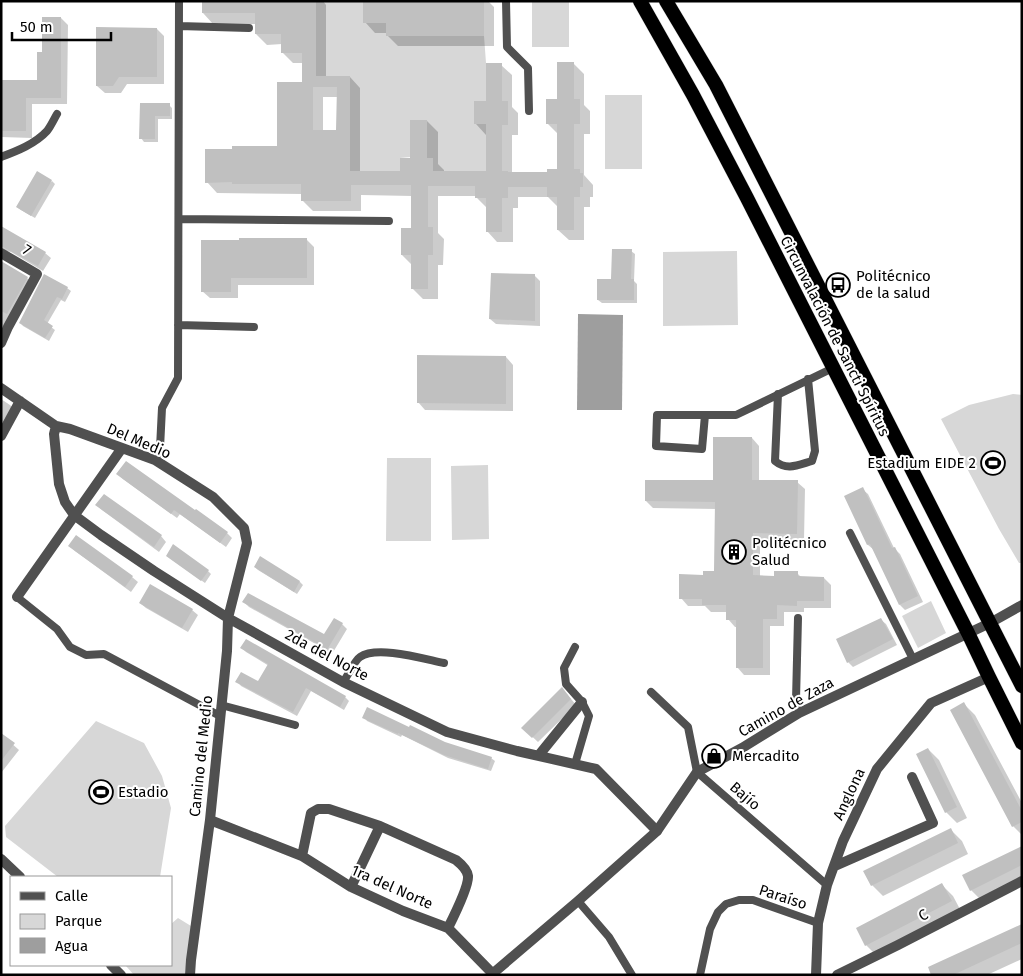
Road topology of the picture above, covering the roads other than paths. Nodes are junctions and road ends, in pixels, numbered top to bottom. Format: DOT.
graph roads {
  1 [pos="180,1"];
  2 [pos="506,1"];
  3 [pos="640,1"];
  4 [pos="666,1"];
  5 [pos="179,26"];
  6 [pos="249,28"];
  7 [pos="529,111"];
  8 [pos="57,114"];
  9 [pos="1,157"];
  10 [pos="178,219"];
  11 [pos="389,221"];
  12 [pos="1,252"];
  13 [pos="5,325"];
  14 [pos="178,325"];
  15 [pos="254,328"];
  16 [pos="1,343"];
  17 [pos="854,356"];
  18 [pos="833,368"];
  19 [pos="808,379"];
  20 [pos="1,388"];
  21 [pos="778,394"];
  22 [pos="20,401"];
  23 [pos="705,415"];
  24 [pos="56,426"];
  25 [pos="1,436"];
  26 [pos="122,448"];
  27 [pos="155,460"];
  28 [pos="74,515"];
  29 [pos="850,533"];
  30 [pos="247,542"];
  31 [pos="17,597"];
  32 [pos="1022,605"];
  33 [pos="228,618"];
  34 [pos="798,618"];
  35 [pos="990,623"];
  36 [pos="968,633"];
  37 [pos="575,646"];
  38 [pos="913,659"];
  39 [pos="444,663"];
  40 [pos="988,678"];
  41 [pos="343,682"];
  42 [pos="1022,686"];
  43 [pos="651,692"];
  44 [pos="582,702"];
  45 [pos="221,705"];
  46 [pos="799,713"];
  47 [pos="220,716"];
  48 [pos="295,725"];
  49 [pos="1022,743"];
  50 [pos="539,756"];
  51 [pos="575,764"];
  52 [pos="697,772"];
  53 [pos="912,777"];
  54 [pos="210,820"];
  55 [pos="380,826"];
  56 [pos="657,831"];
  57 [pos="302,856"];
  58 [pos="1,859"];
  59 [pos="835,866"];
  60 [pos="19,876"];
  61 [pos="1022,880"];
  62 [pos="827,885"];
  63 [pos="351,887"];
  64 [pos="578,902"];
  65 [pos="818,923"];
  66 [pos="448,928"];
  67 [pos="111,966"];
  68 [pos="492,974"];
  69 [pos="121,975"];
  70 [pos="190,975"];
  71 [pos="632,975"];
  72 [pos="700,975"];
  73 [pos="816,975"];
  74 [pos="837,975"];
  1 -- 5 [label="lane"];
  2 -- 7 [label="lane"];
  3 -- 18 [label="highway, Circunvalación de Sancti Spíritus"];
  4 -- 17 [label="highway, Circunvalación de Sancti Spíritus"];
  5 -- 6 [label="lane"];
  5 -- 10 [label="lane"];
  8 -- 9 [label="lane"];
  10 -- 11 [label="lane"];
  10 -- 14 [label="lane"];
  12 -- 13 [label="street, 7"];
  13 -- 16 [label="street"];
  14 -- 15 [label="lane"];
  14 -- 27 [label="lane"];
  17 -- 18 [label="highway"];
  17 -- 35 [label="highway, Circunvalación de Sancti Spíritus"];
  18 -- 19 [label="lane"];
  18 -- 36 [label="highway, Circunvalación de Sancti Spíritus"];
  19 -- 21 [label="lane"];
  19 -- 21 [label="lane"];
  20 -- 22 [label="street, Del Medio"];
  21 -- 23 [label="lane"];
  22 -- 24 [label="street, Del Medio"];
  22 -- 25 [label="street"];
  23 -- 23 [label="lane"];
  24 -- 26 [label="street, Del Medio"];
  24 -- 28 [label="street, 2da del Norte"];
  26 -- 27 [label="street, Del Medio"];
  26 -- 28 [label="street"];
  27 -- 30 [label="street, Del Medio"];
  28 -- 31 [label="street"];
  28 -- 33 [label="street, 2da del Norte"];
  29 -- 38 [label="lane"];
  30 -- 33 [label="street, Camino del Medio"];
  31 -- 47 [label="lane"];
  32 -- 35 [label="street, Camino de Zaza"];
  33 -- 41 [label="street, 2da del Norte"];
  33 -- 45 [label="street, Camino del Medio"];
  34 -- 46 [label="lane"];
  35 -- 36 [label="street, Camino de Zaza"];
  35 -- 42 [label="highway, Circunvalación de Sancti Spíritus"];
  36 -- 38 [label="street, Camino de Zaza"];
  36 -- 40 [label="highway, Circunvalación de Sancti Spíritus"];
  37 -- 44 [label="lane"];
  38 -- 46 [label="street, Camino de Zaza"];
  39 -- 41 [label="lane"];
  40 -- 49 [label="highway, Circunvalación de Sancti Spíritus"];
  40 -- 59 [label="street, Anglona"];
  41 -- 50 [label="street, 2da del Norte"];
  43 -- 52 [label="lane"];
  44 -- 50 [label="street"];
  44 -- 51 [label="lane"];
  45 -- 47 [label="street, Camino del Medio"];
  45 -- 48 [label="lane"];
  46 -- 52 [label="street, Camino de Zaza"];
  47 -- 54 [label="street, Camino del Medio"];
  50 -- 51 [label="street, 2da del Norte"];
  51 -- 56 [label="street, 2da del Norte"];
  52 -- 56 [label="street, Camino de Zaza"];
  52 -- 62 [label="lane, Bajío"];
  53 -- 59 [label="street"];
  54 -- 57 [label="street, 1ra del Norte"];
  54 -- 70 [label="street, Camino del Medio"];
  55 -- 57 [label="street"];
  55 -- 63 [label="street"];
  55 -- 66 [label="street"];
  56 -- 64 [label="street, Camino de Zaza"];
  57 -- 63 [label="street, 1ra del Norte"];
  58 -- 60 [label="street"];
  59 -- 62 [label="street, Anglona"];
  61 -- 74 [label="street, C"];
  62 -- 65 [label="street, Anglona"];
  63 -- 66 [label="street, 1ra del Norte"];
  64 -- 68 [label="street, Camino de Zaza"];
  64 -- 71 [label="lane"];
  65 -- 72 [label="lane, Paraíso"];
  65 -- 73 [label="street, Anglona"];
  66 -- 68 [label="street, 1ra del Norte"];
  67 -- 69 [label="street"];
}
